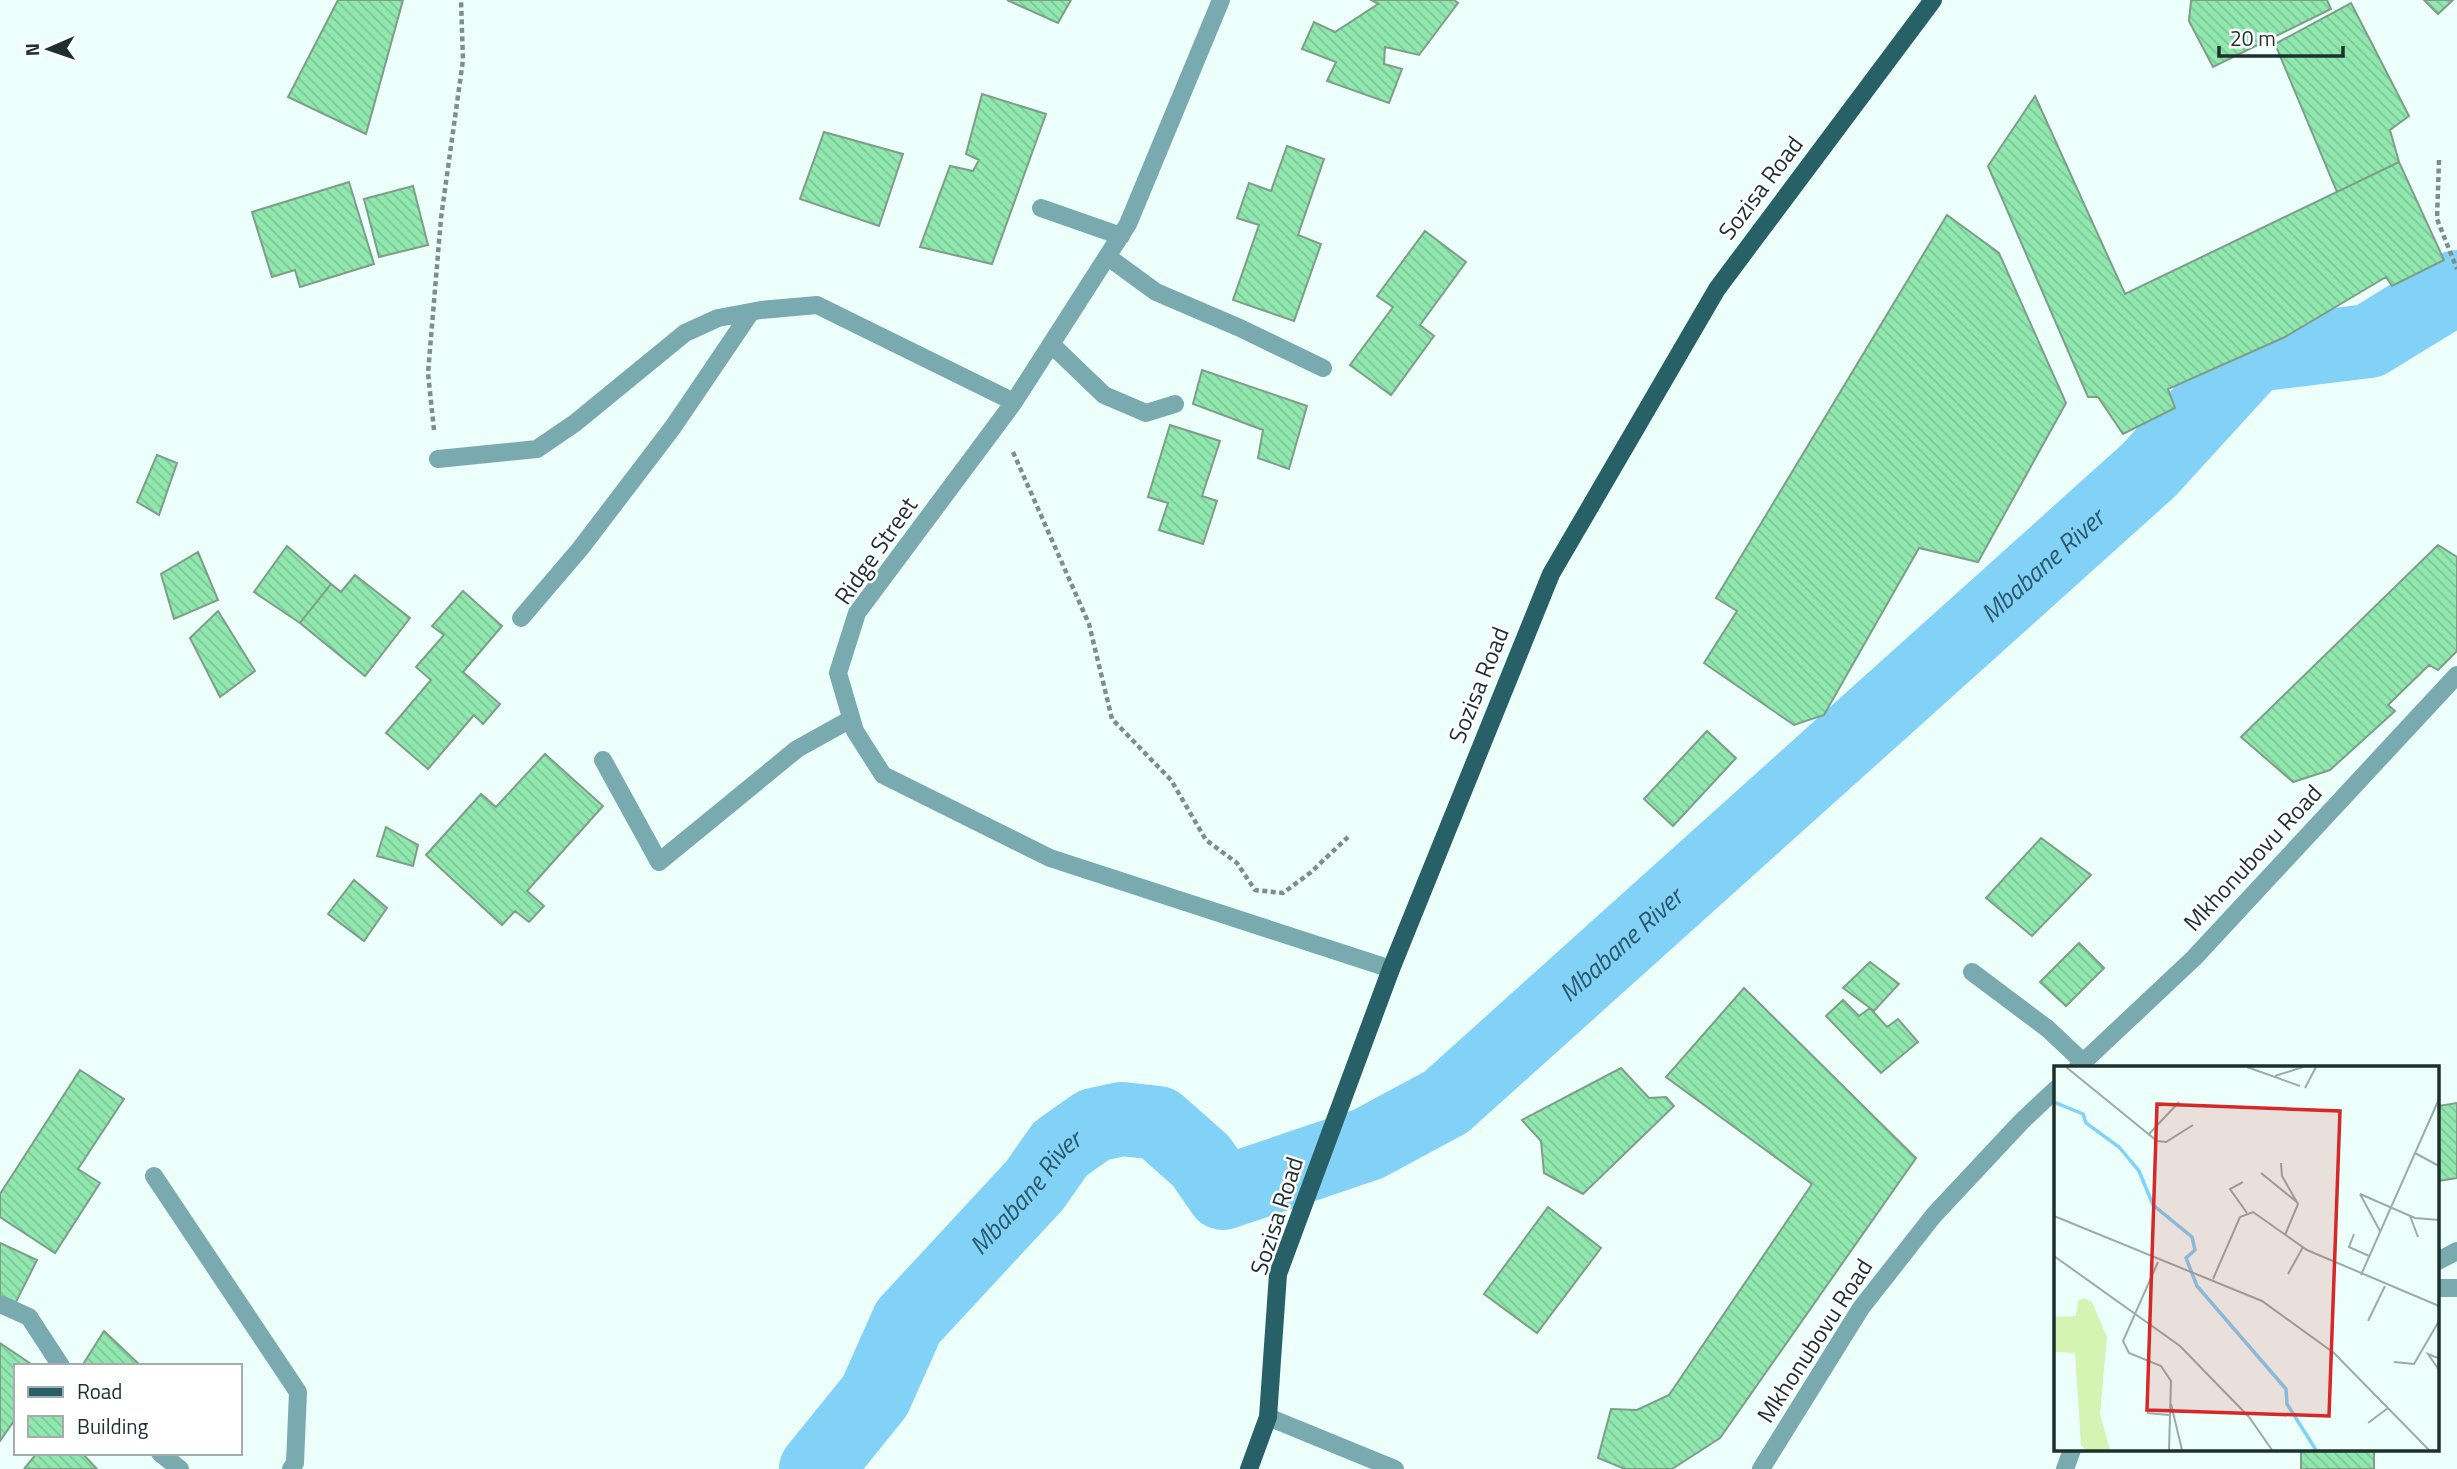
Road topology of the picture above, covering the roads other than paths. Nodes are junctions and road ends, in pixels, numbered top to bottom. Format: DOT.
graph roads {
  1 [pos="1221,0"];
  2 [pos="1933,0"];
  3 [pos="1041,208"];
  4 [pos="1121,236"];
  5 [pos="1108,257"];
  6 [pos="751,312"];
  7 [pos="1052,345"];
  8 [pos="1323,368"];
  9 [pos="1014,402"];
  10 [pos="1175,404"];
  11 [pos="438,459"];
  12 [pos="521,618"];
  13 [pos="2457,675"];
  14 [pos="851,719"];
  15 [pos="603,760"];
  16 [pos="1391,969"];
  17 [pos="1972,972"];
  18 [pos="2080,1065"];
  19 [pos="2054,1090"];
  20 [pos="153,1176"];
  21 [pos="2457,1251"];
  22 [pos="2440,1260"];
  23 [pos="0,1304"];
  24 [pos="60,1364"];
  25 [pos="1268,1417"];
  26 [pos="2072,1452"];
  27 [pos="162,1455"];
  28 [pos="180,1469"];
  29 [pos="291,1469"];
  30 [pos="1249,1469"];
  31 [pos="1395,1469"];
  32 [pos="1761,1469"];
  33 [pos="2065,1469"];
  1 -- 4 [label="street, Ridge Street"];
  2 -- 16 [label="main road, Sozisa Road"];
  3 -- 4 [label="street"];
  4 -- 5 [label="street, Ridge Street"];
  5 -- 7 [label="street, Ridge Street"];
  5 -- 8 [label="street"];
  6 -- 9 [label="street"];
  6 -- 11 [label="street"];
  6 -- 12 [label="street"];
  7 -- 9 [label="street, Ridge Street"];
  7 -- 10 [label="street"];
  9 -- 14 [label="street, Ridge Street"];
  13 -- 18 [label="street, Mkhonubovu Road"];
  14 -- 15 [label="street"];
  14 -- 16 [label="street, Ridge Street"];
  16 -- 25 [label="main road, Sozisa Road"];
  17 -- 18 [label="street"];
  19 -- 32 [label="street, Mkhonubovu Road"];
  20 -- 29 [label="street"];
  21 -- 22 [label="street"];
  23 -- 24 [label="street"];
  25 -- 30 [label="main road, Sozisa Road"];
  25 -- 31 [label="street"];
  26 -- 33 [label="street"];
  27 -- 28 [label="street"];
}
